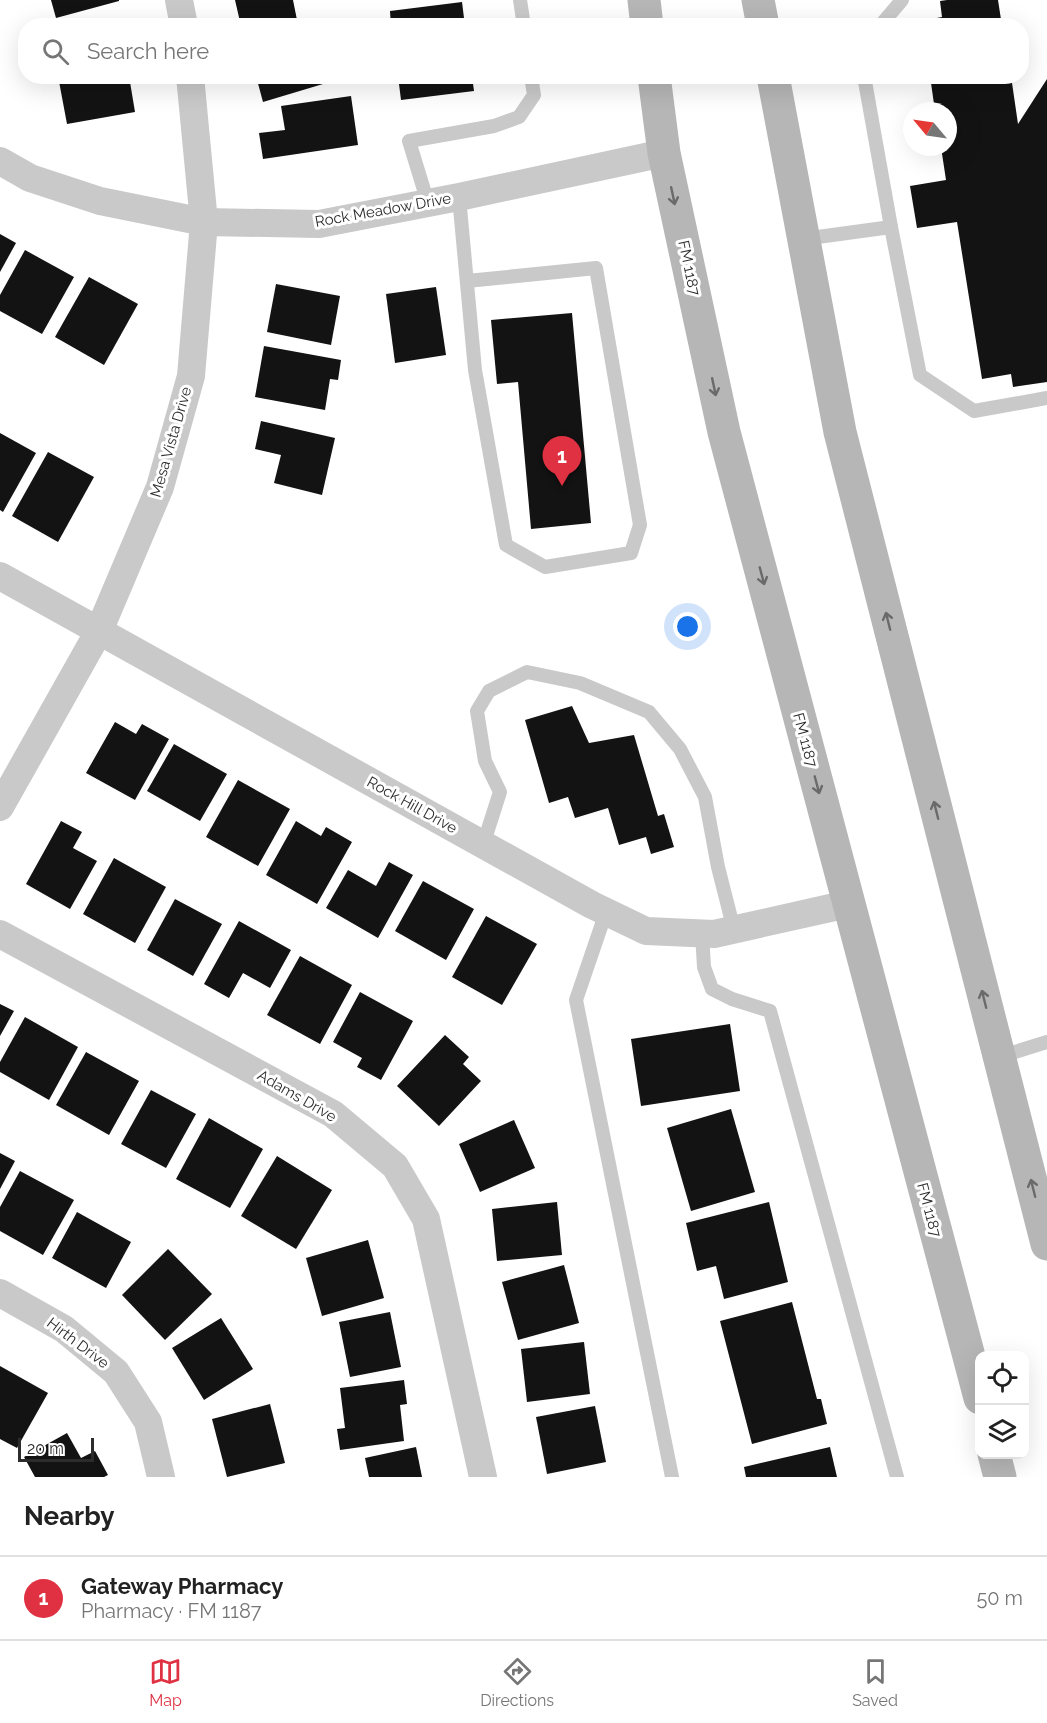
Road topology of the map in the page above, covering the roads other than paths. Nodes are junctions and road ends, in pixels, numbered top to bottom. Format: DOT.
graph roads {
  1 [pos="179,0"];
  2 [pos="520,0"];
  3 [pos="644,0"];
  4 [pos="758,0"];
  5 [pos="902,0"];
  6 [pos="182,18"];
  7 [pos="523,18"];
  8 [pos="646,18"];
  9 [pos="761,18"];
  10 [pos="887,18"];
  11 [pos="191,84"];
  12 [pos="532,84"];
  13 [pos="655,84"];
  14 [pos="774,84"];
  15 [pos="865,84"];
  16 [pos="664,153"];
  17 [pos="0,161"];
  18 [pos="459,196"];
  19 [pos="428,203"];
  20 [pos="204,222"];
  21 [pos="891,227"];
  22 [pos="803,239"];
  23 [pos="467,281"];
  24 [pos="1047,398"];
  25 [pos="0,576"];
  26 [pos="99,631"];
  27 [pos="0,807"];
  28 [pos="483,845"];
  29 [pos="848,904"];
  30 [pos="606,912"];
  31 [pos="734,930"];
  32 [pos="702,933"];
  33 [pos="0,934"];
  34 [pos="1047,1042"];
  35 [pos="999,1057"];
  36 [pos="1047,1244"];
  37 [pos="0,1293"];
  38 [pos="975,1379"];
  39 [pos="995,1459"];
  40 [pos="160,1477"];
  41 [pos="483,1477"];
  42 [pos="672,1477"];
  43 [pos="897,1477"];
  44 [pos="1000,1477"];
  1 -- 6 [label="street"];
  2 -- 7 [label="lane"];
  3 -- 8 [label="main road"];
  4 -- 9 [label="main road"];
  5 -- 10 [label="lane"];
  11 -- 20 [label="street, Mesa Vista Drive"];
  12 -- 19 [label="lane"];
  13 -- 16 [label="main road, FM 1187 / FM 1187"];
  14 -- 22 [label="main road"];
  15 -- 21 [label="lane"];
  16 -- 18 [label="street, Rock Meadow Drive"];
  16 -- 29 [label="main road, FM 1187 / FM 1187, one-way"];
  17 -- 20 [label="street, Rock Meadow Drive"];
  18 -- 19 [label="street, Rock Meadow Drive"];
  18 -- 23 [label="lane"];
  19 -- 20 [label="street, Rock Meadow Drive"];
  20 -- 26 [label="street, Mesa Vista Drive"];
  21 -- 22 [label="lane"];
  21 -- 24 [label="lane"];
  35 -- 22 [label="main road, one-way"];
  23 -- 23 [label="lane"];
  25 -- 26 [label="street, Rock Hill Drive"];
  26 -- 27 [label="street, Mesa Vista Drive"];
  26 -- 28 [label="street, Rock Hill Drive"];
  28 -- 30 [label="street, Rock Hill Drive"];
  28 -- 31 [label="lane"];
  29 -- 31 [label="street, Rock Hill Drive"];
  29 -- 38 [label="main road, FM 1187 / FM 1187"];
  30 -- 32 [label="street, Rock Hill Drive"];
  30 -- 42 [label="lane"];
  31 -- 32 [label="street, Rock Hill Drive"];
  32 -- 43 [label="lane"];
  33 -- 41 [label="street, Adams Drive"];
  34 -- 35 [label="lane"];
  36 -- 35 [label="main road, one-way"];
  37 -- 40 [label="street, Hirth Drive"];
  39 -- 44 [label="main road"];
}
